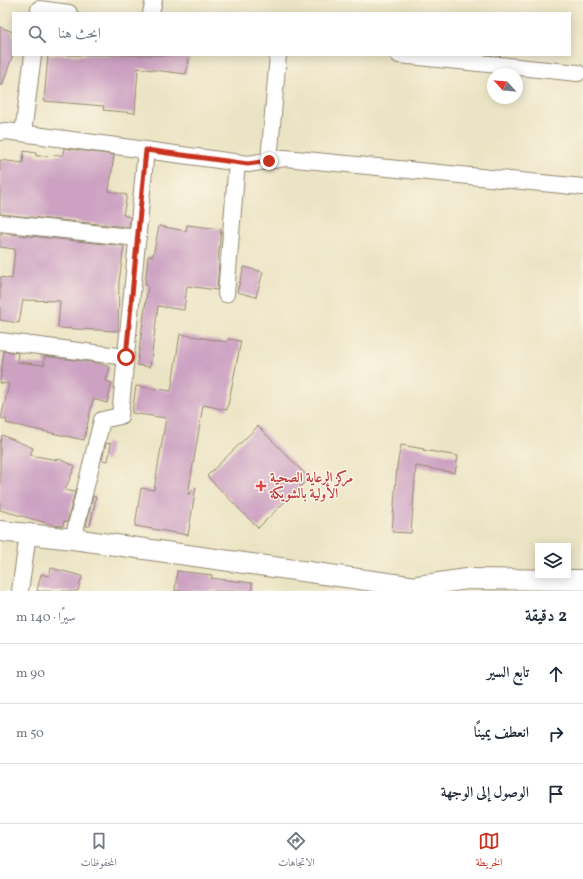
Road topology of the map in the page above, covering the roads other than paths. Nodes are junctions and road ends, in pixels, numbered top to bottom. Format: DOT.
graph roads {
  1 [pos="154,0"];
  2 [pos="39,7"];
  3 [pos="64,12"];
  4 [pos="151,12"];
  5 [pos="33,56"];
  6 [pos="278,56"];
  7 [pos="409,56"];
  8 [pos="578,73"];
  9 [pos="0,132"];
  10 [pos="23,133"];
  11 [pos="146,150"];
  12 [pos="269,161"];
  13 [pos="237,162"];
  14 [pos="583,187"];
  15 [pos="0,223"];
  16 [pos="138,238"];
  17 [pos="226,294"];
  18 [pos="0,341"];
  19 [pos="126,357"];
  20 [pos="0,531"];
  21 [pos="28,534"];
  22 [pos="74,539"];
  23 [pos="583,580"];
  24 [pos="425,589"];
  25 [pos="20,591"];
  1 -- 4 [label="street"];
  2 -- 3 [label="street"];
  5 -- 10 [label="street"];
  6 -- 12 [label="street"];
  7 -- 8 [label="street"];
  9 -- 10 [label="street"];
  10 -- 11 [label="street"];
  11 -- 13 [label="street"];
  11 -- 16 [label="street"];
  12 -- 13 [label="street"];
  12 -- 14 [label="street"];
  13 -- 17 [label="street"];
  15 -- 16 [label="street"];
  16 -- 19 [label="street"];
  18 -- 19 [label="street"];
  19 -- 22 [label="street"];
  20 -- 21 [label="street"];
  21 -- 22 [label="street"];
  21 -- 25 [label="street"];
  22 -- 24 [label="street"];
  23 -- 24 [label="street"];
}
